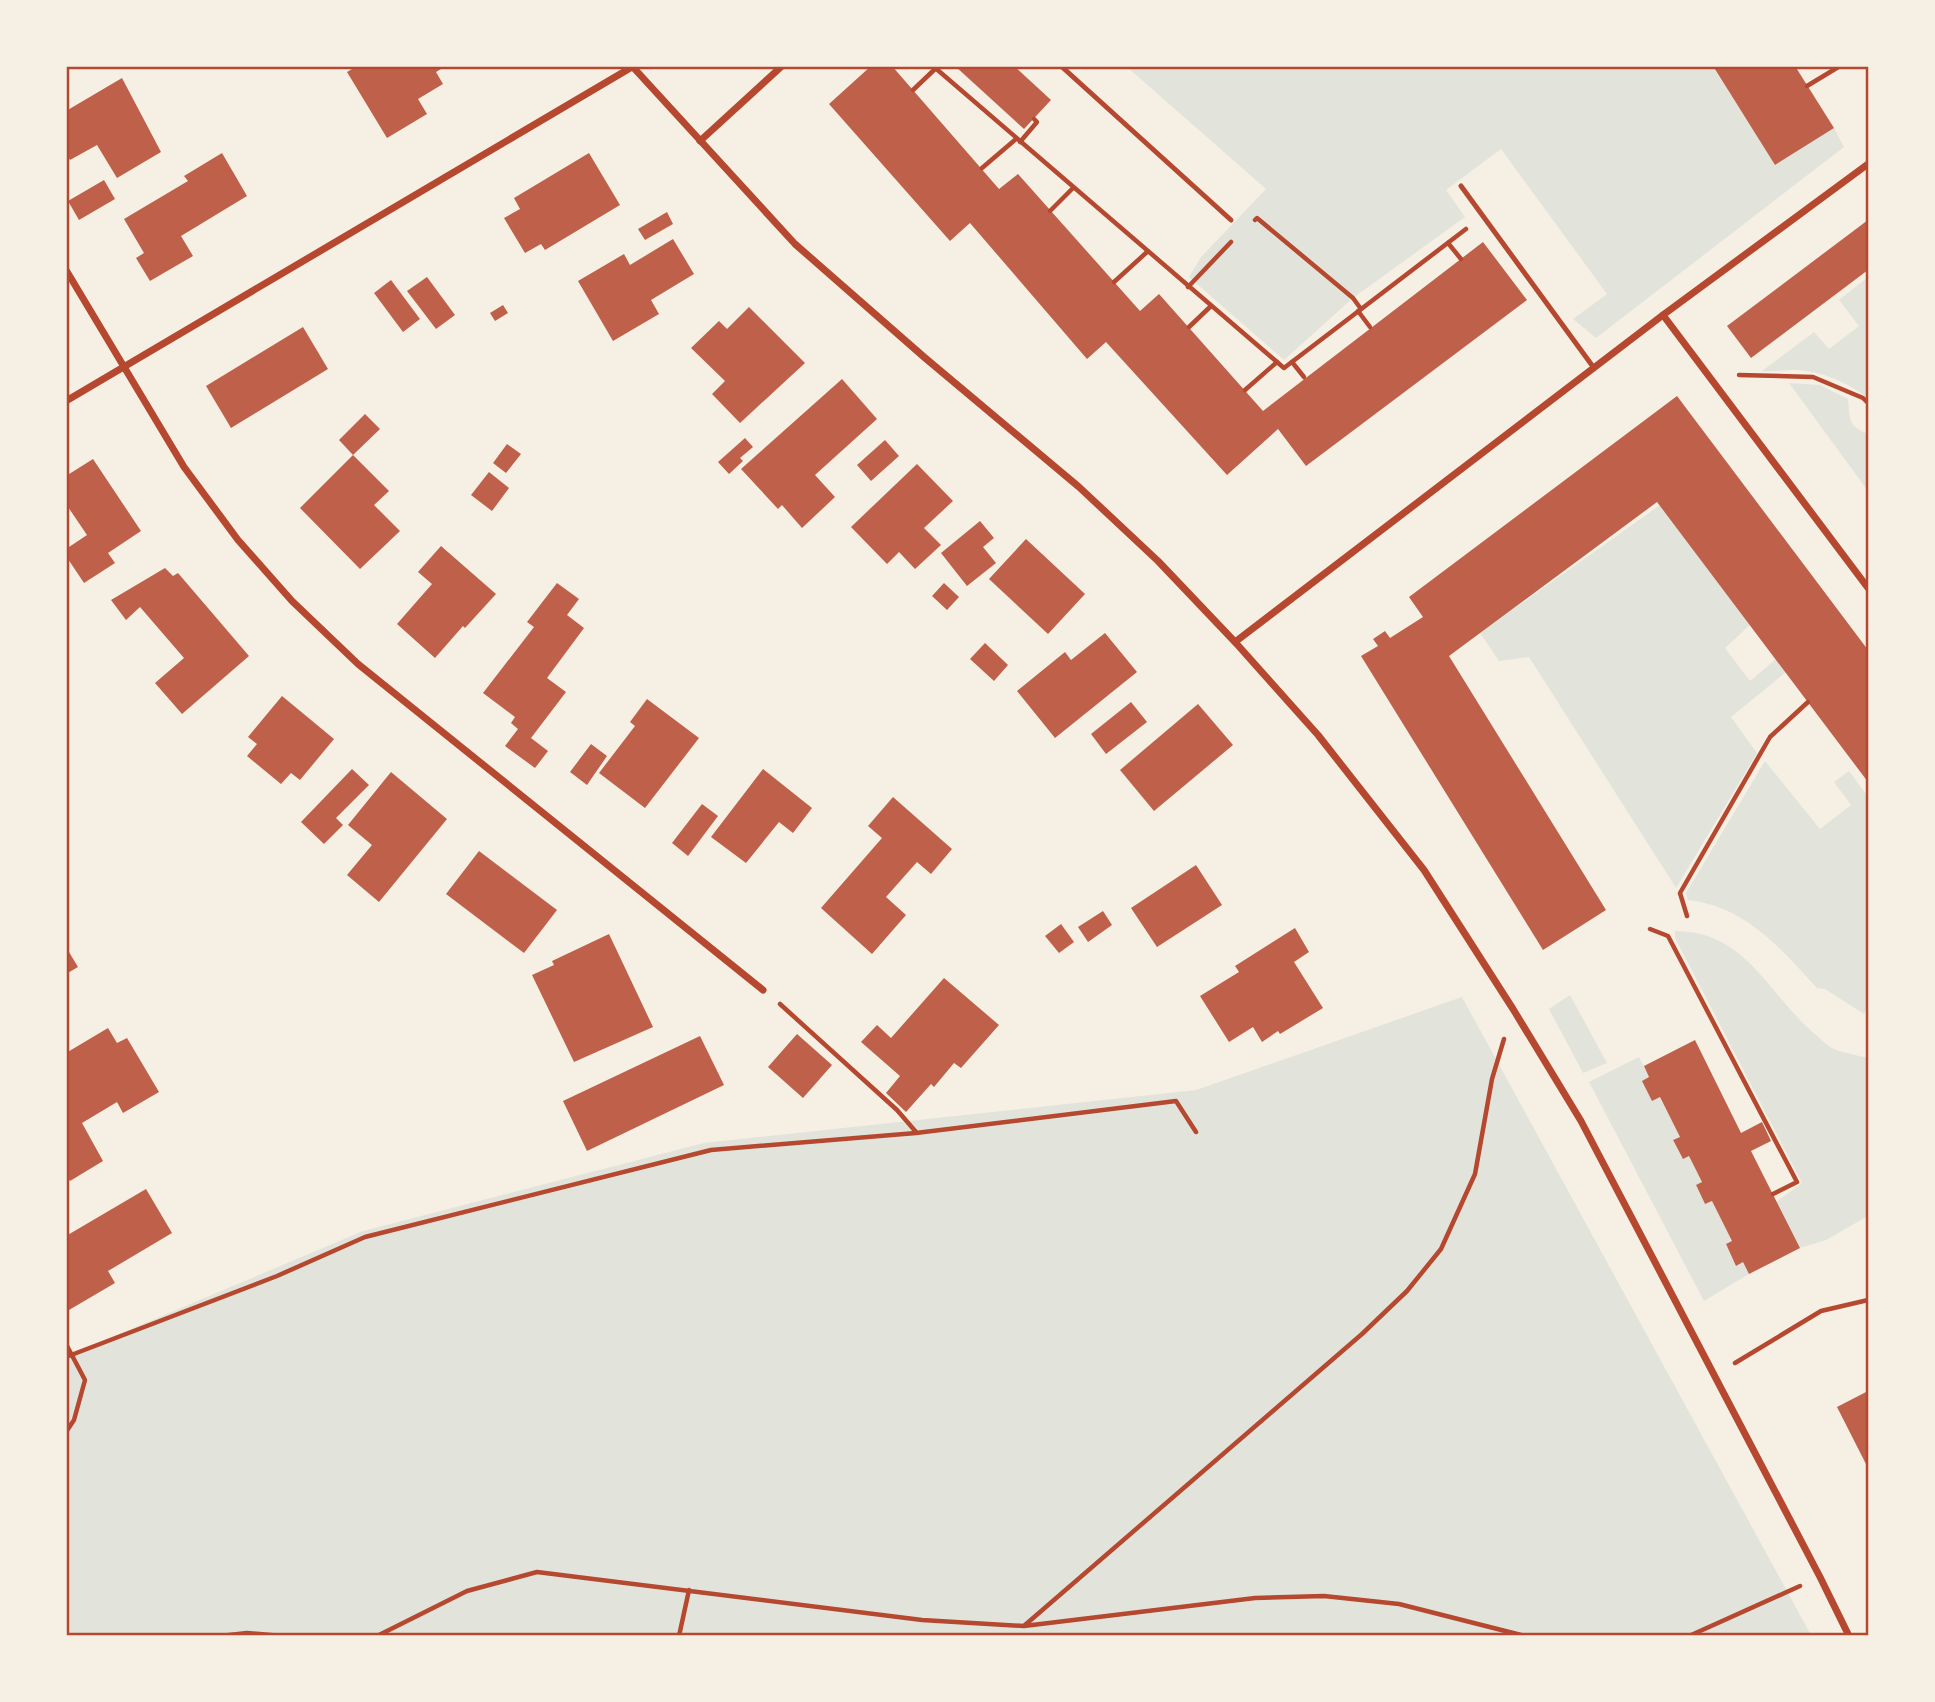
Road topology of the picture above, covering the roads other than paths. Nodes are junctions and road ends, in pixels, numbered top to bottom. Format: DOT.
graph roads {
  1 [pos="782,66"];
  2 [pos="1061,66"];
  3 [pos="632,67"];
  4 [pos="700,141"];
  5 [pos="1868,164"];
  6 [pos="1461,186"];
  7 [pos="1231,220"];
  8 [pos="66,270"];
  9 [pos="1663,315"];
  10 [pos="123,367"];
  11 [pos="1594,368"];
  12 [pos="66,401"];
  13 [pos="1868,588"];
  14 [pos="1235,642"];
  15 [pos="763,990"];
  16 [pos="1849,1636"];
  1 -- 4 [label="street"];
  2 -- 7 [label="lane"];
  3 -- 4 [label="street"];
  3 -- 10 [label="street"];
  4 -- 14 [label="street"];
  5 -- 9 [label="street"];
  6 -- 11 [label="lane"];
  8 -- 10 [label="street"];
  9 -- 11 [label="street"];
  9 -- 13 [label="street"];
  10 -- 12 [label="street"];
  10 -- 15 [label="street"];
  11 -- 14 [label="street"];
  14 -- 16 [label="street"];
}
